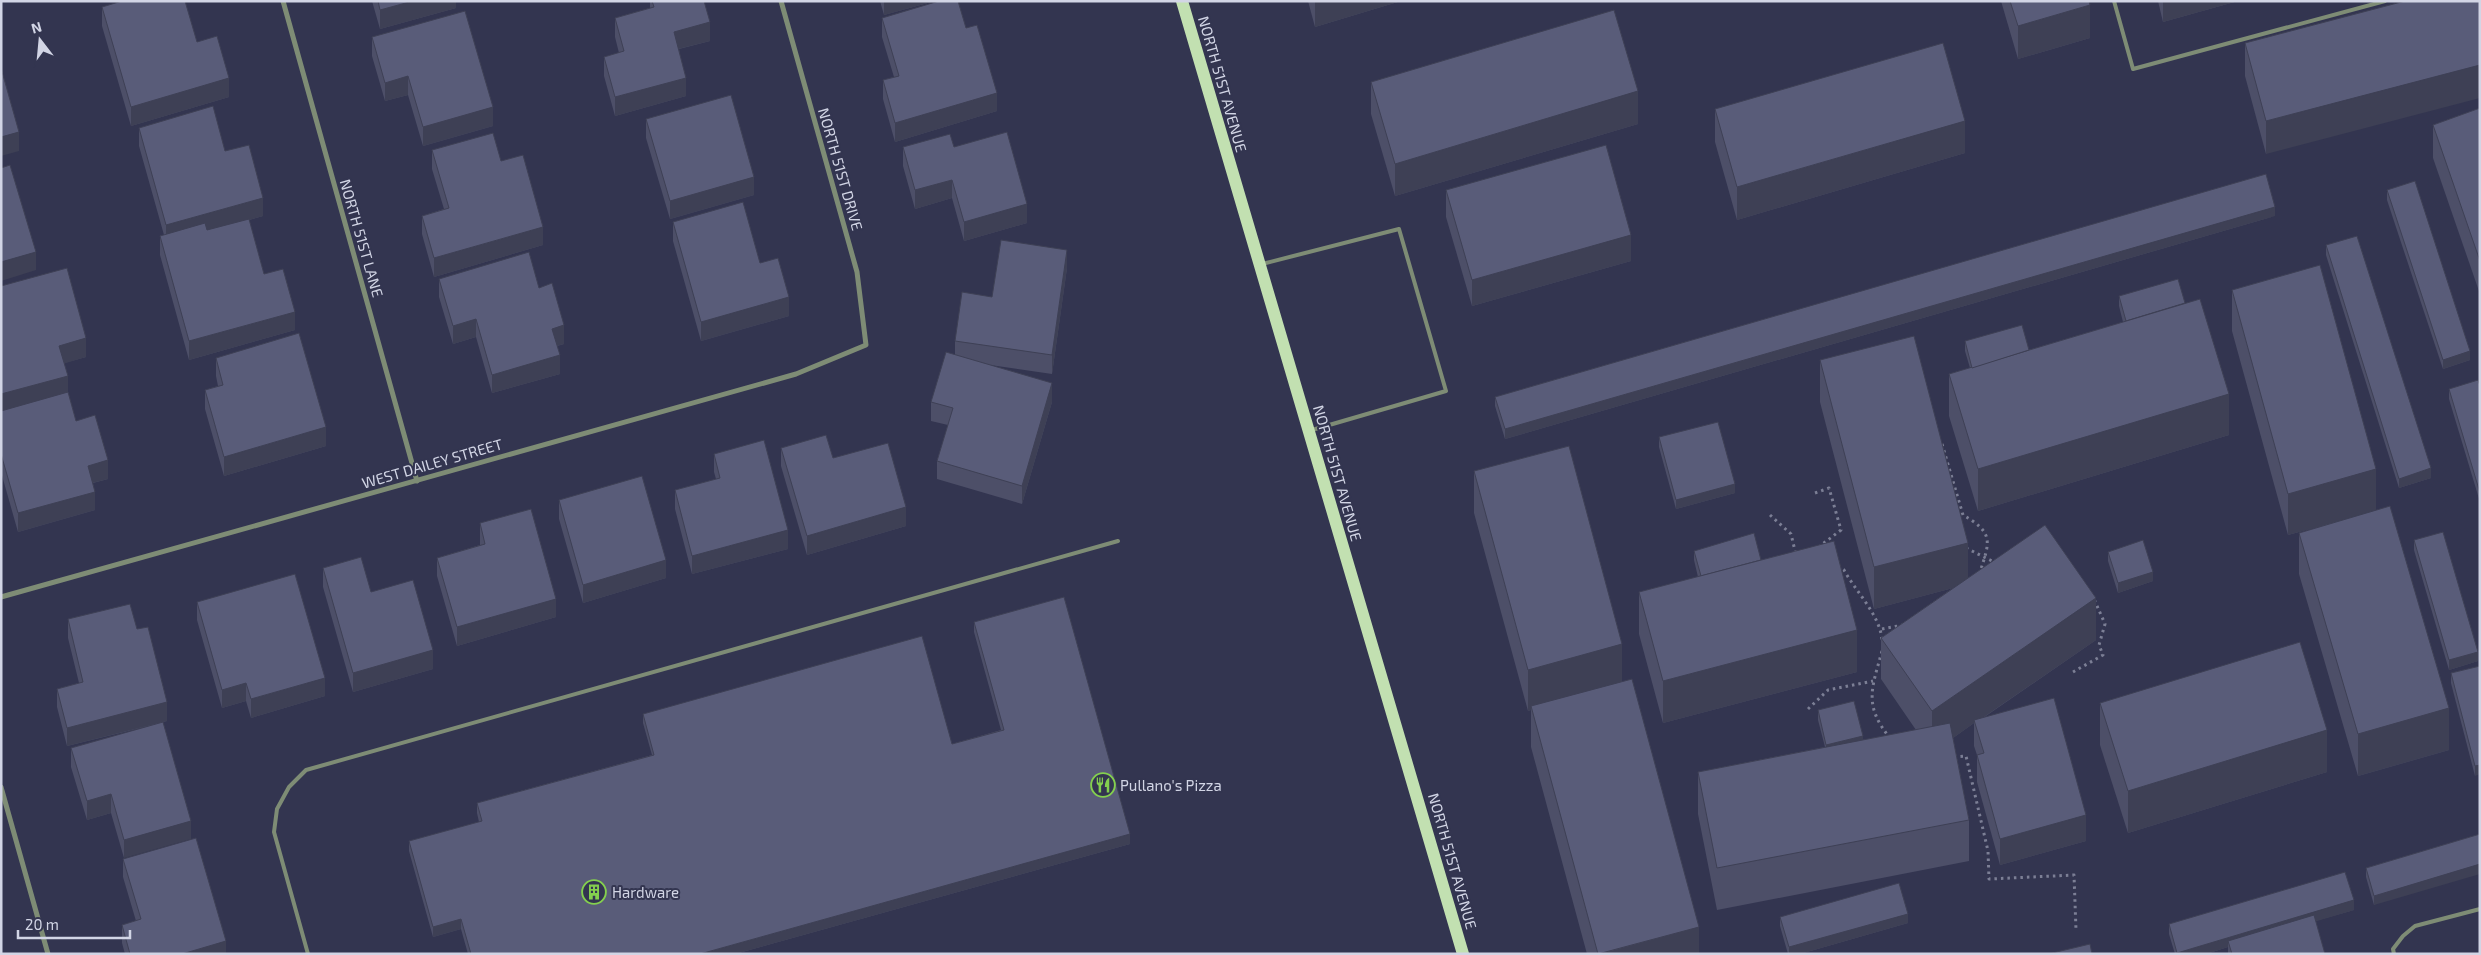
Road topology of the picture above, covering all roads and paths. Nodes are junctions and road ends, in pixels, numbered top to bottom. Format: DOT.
graph roads {
  1 [pos="283,1"];
  2 [pos="781,1"];
  3 [pos="1182,1"];
  4 [pos="2114,1"];
  5 [pos="2385,1"];
  6 [pos="1259,264"];
  7 [pos="866,345"];
  8 [pos="1309,431"];
  9 [pos="1940,439"];
  10 [pos="418,480"];
  11 [pos="1815,493"];
  12 [pos="1770,515"];
  13 [pos="1118,541"];
  14 [pos="1966,548"];
  15 [pos="1814,551"];
  16 [pos="1804,556"];
  17 [pos="1985,557"];
  18 [pos="1836,565"];
  19 [pos="2000,565"];
  20 [pos="1977,580"];
  21 [pos="2087,591"];
  22 [pos="1,597"];
  23 [pos="1907,624"];
  24 [pos="1882,629"];
  25 [pos="2073,672"];
  26 [pos="1872,681"];
  27 [pos="1808,710"];
  28 [pos="1893,741"];
  29 [pos="1946,758"];
  30 [pos="1,787"];
  31 [pos="2480,909"];
  32 [pos="2076,930"];
  33 [pos="48,954"];
  34 [pos="308,954"];
  35 [pos="1463,954"];
  36 [pos="2394,954"];
  1 -- 10 [label="street, NORTH 51ST LANE"];
  2 -- 7 [label="street, NORTH 51ST DRIVE"];
  3 -- 6 [label="main road, NORTH 51ST AVENUE"];
  4 -- 5 [label="lane"];
  6 -- 8 [label="main road, NORTH 51ST AVENUE"];
  6 -- 8 [label="lane"];
  7 -- 10 [label="street, WEST DAILEY STREET"];
  8 -- 35 [label="main road, NORTH 51ST AVENUE"];
  9 -- 17 [label="path"];
  10 -- 22 [label="street, WEST DAILEY STREET"];
  11 -- 15 [label="path"];
  12 -- 16 [label="path"];
  13 -- 34 [label="lane"];
  14 -- 17 [label="path"];
  17 -- 19 [label="path"];
  17 -- 20 [label="path"];
  18 -- 24 [label="path"];
  21 -- 25 [label="path"];
  23 -- 24 [label="path"];
  24 -- 26 [label="path"];
  26 -- 27 [label="path"];
  26 -- 28 [label="path"];
  29 -- 32 [label="path"];
  30 -- 33 [label="street"];
  31 -- 36 [label="lane"];
}
